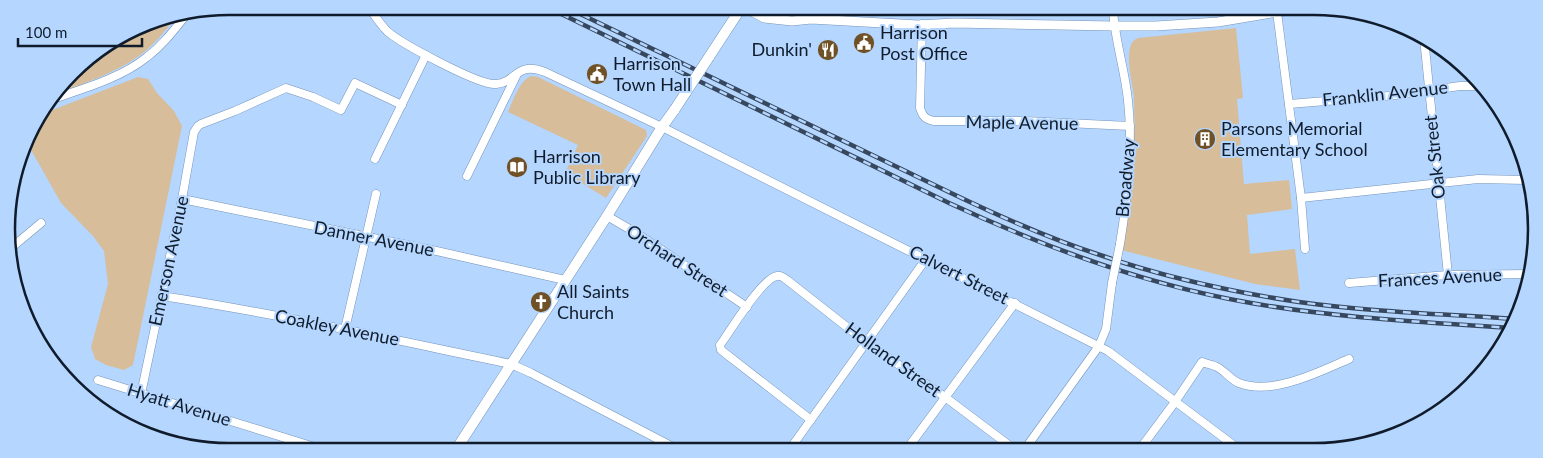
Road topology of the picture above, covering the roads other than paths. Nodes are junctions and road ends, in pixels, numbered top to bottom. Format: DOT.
graph roads {
  1 [pos="374,15"];
  2 [pos="736,15"];
  3 [pos="759,15"];
  4 [pos="1113,15"];
  5 [pos="1259,15"];
  6 [pos="1277,15"];
  7 [pos="182,20"];
  8 [pos="922,24"];
  9 [pos="1114,26"];
  10 [pos="1425,46"];
  11 [pos="426,55"];
  12 [pos="518,72"];
  13 [pos="1473,86"];
  14 [pos="1429,90"];
  15 [pos="62,96"];
  16 [pos="1289,104"];
  17 [pos="402,106"];
  18 [pos="662,126"];
  19 [pos="1130,126"];
  20 [pos="375,160"];
  21 [pos="467,176"];
  22 [pos="1522,180"];
  23 [pos="1438,184"];
  24 [pos="376,194"];
  25 [pos="1301,198"];
  26 [pos="182,199"];
  27 [pos="607,216"];
  28 [pos="41,223"];
  29 [pos="367,238"];
  30 [pos="15,244"];
  31 [pos="1305,249"];
  32 [pos="926,259"];
  33 [pos="1523,274"];
  34 [pos="1448,275"];
  35 [pos="565,280"];
  36 [pos="1349,283"];
  37 [pos="162,296"];
  38 [pos="1015,303"];
  39 [pos="747,307"];
  40 [pos="345,329"];
  41 [pos="866,342"];
  42 [pos="1099,346"];
  43 [pos="1349,359"];
  44 [pos="511,364"];
  45 [pos="98,380"];
  46 [pos="141,394"];
  47 [pos="945,398"];
  48 [pos="1176,402"];
  49 [pos="811,420"];
  50 [pos="302,443"];
  51 [pos="460,443"];
  52 [pos="665,443"];
  53 [pos="794,443"];
  54 [pos="911,443"];
  55 [pos="1006,443"];
  56 [pos="1029,443"];
  57 [pos="1145,443"];
  58 [pos="1231,443"];
  1 -- 11 [label="street"];
  2 -- 18 [label="main road, bridge"];
  3 -- 8 [label="street"];
  4 -- 9 [label="street, Broadway"];
  5 -- 9 [label="street"];
  6 -- 16 [label="street"];
  7 -- 15 [label="street"];
  8 -- 9 [label="street"];
  8 -- 19 [label="street, Maple Avenue"];
  9 -- 19 [label="street, Broadway"];
  10 -- 14 [label="street, Oak Street"];
  11 -- 12 [label="street"];
  11 -- 17 [label="street"];
  12 -- 18 [label="street, Calvert Street"];
  12 -- 21 [label="street"];
  13 -- 14 [label="street, Franklin Avenue"];
  14 -- 16 [label="street, Franklin Avenue"];
  14 -- 23 [label="street, Oak Street"];
  16 -- 25 [label="street"];
  17 -- 20 [label="street"];
  17 -- 26 [label="street, Emerson Avenue"];
  18 -- 27 [label="main road"];
  18 -- 32 [label="street, Calvert Street"];
  19 -- 42 [label="street, Broadway, bridge"];
  22 -- 23 [label="street"];
  23 -- 25 [label="street"];
  23 -- 34 [label="street, Oak Street"];
  24 -- 29 [label="street"];
  25 -- 31 [label="street"];
  26 -- 29 [label="street, Danner Avenue"];
  26 -- 37 [label="street, Emerson Avenue"];
  27 -- 35 [label="main road"];
  27 -- 39 [label="street, Orchard Street"];
  28 -- 30 [label="street"];
  29 -- 35 [label="street, Danner Avenue"];
  29 -- 40 [label="street"];
  32 -- 38 [label="street, Calvert Street"];
  32 -- 41 [label="street"];
  33 -- 34 [label="street, Frances Avenue"];
  34 -- 36 [label="street, Frances Avenue"];
  35 -- 44 [label="main road"];
  37 -- 40 [label="street, Coakley Avenue"];
  37 -- 46 [label="street, Emerson Avenue"];
  38 -- 42 [label="street, Calvert Street"];
  38 -- 47 [label="street"];
  39 -- 41 [label="street, Holland Street"];
  39 -- 49 [label="street"];
  40 -- 44 [label="street, Coakley Avenue"];
  41 -- 47 [label="street, Holland Street"];
  41 -- 49 [label="street"];
  42 -- 48 [label="street, Calvert Street"];
  42 -- 56 [label="street, Broadway"];
  43 -- 48 [label="street"];
  44 -- 51 [label="main road"];
  44 -- 52 [label="street, Coakley Avenue"];
  45 -- 46 [label="street, Hyatt Avenue"];
  46 -- 50 [label="street, Hyatt Avenue"];
  47 -- 54 [label="street"];
  47 -- 55 [label="street, Holland Street"];
  48 -- 57 [label="street"];
  48 -- 58 [label="street, Calvert Street"];
  49 -- 53 [label="street"];
}
